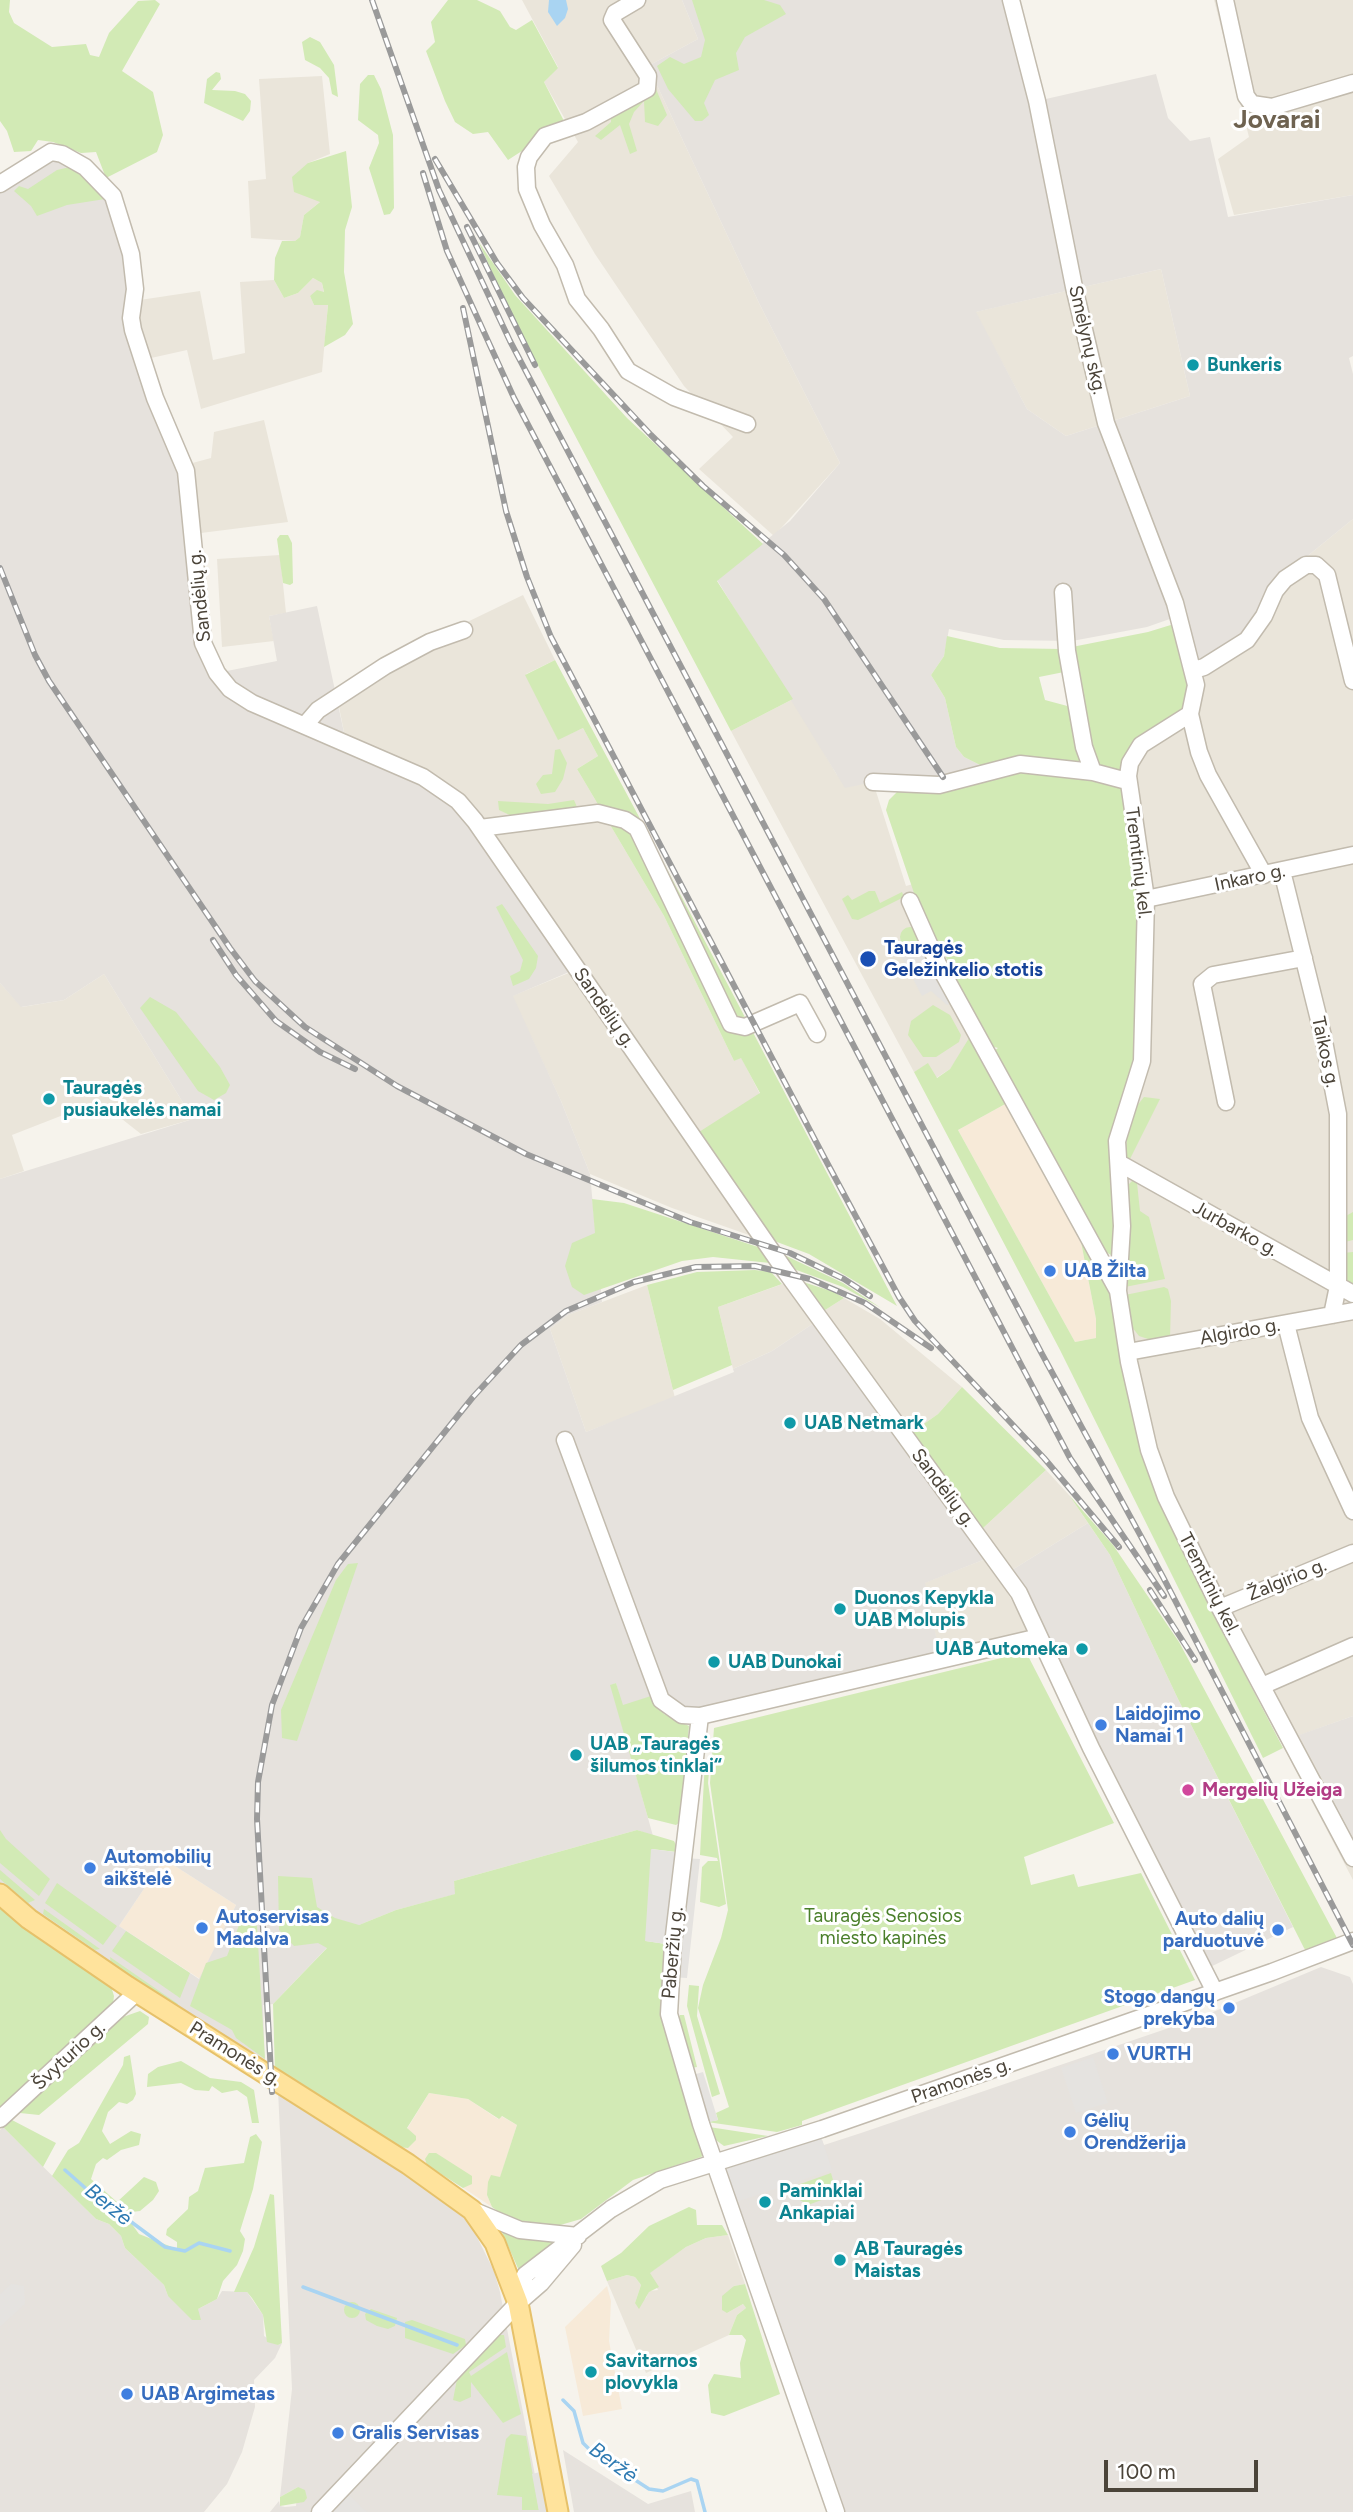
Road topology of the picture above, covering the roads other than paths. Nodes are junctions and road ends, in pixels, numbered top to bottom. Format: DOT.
graph roads {
  1 [pos="638,0"];
  2 [pos="1011,0"];
  3 [pos="1225,0"];
  4 [pos="1353,83"];
  5 [pos="0,184"];
  6 [pos="747,424"];
  7 [pos="1063,592"];
  8 [pos="464,630"];
  9 [pos="1194,670"];
  10 [pos="1353,681"];
  11 [pos="1190,714"];
  12 [pos="305,725"];
  13 [pos="1093,772"];
  14 [pos="1128,781"];
  15 [pos="873,782"];
  16 [pos="480,828"];
  17 [pos="1353,855"];
  18 [pos="1282,871"];
  19 [pos="1264,875"];
  20 [pos="1146,899"];
  21 [pos="910,901"];
  22 [pos="1304,958"];
  23 [pos="817,1034"];
  24 [pos="1226,1102"];
  25 [pos="1119,1163"];
  26 [pos="1120,1253"];
  27 [pos="1100,1258"];
  28 [pos="1338,1286"];
  29 [pos="1118,1291"];
  30 [pos="1353,1294"];
  31 [pos="1353,1311"];
  32 [pos="1332,1315"];
  33 [pos="1286,1324"];
  34 [pos="1128,1352"];
  35 [pos="565,1440"];
  36 [pos="1353,1511"];
  37 [pos="1353,1553"];
  38 [pos="1220,1608"];
  39 [pos="1039,1637"];
  40 [pos="1353,1646"];
  41 [pos="1262,1686"];
  42 [pos="700,1716"];
  43 [pos="1353,1858"];
  44 [pos="0,1894"];
  45 [pos="1353,1941"];
  46 [pos="137,1992"];
  47 [pos="1215,1992"];
  48 [pos="0,2119"];
  49 [pos="715,2162"];
  50 [pos="472,2210"];
  51 [pos="578,2236"];
  52 [pos="517,2303"];
  53 [pos="320,2512"];
  54 [pos="558,2512"];
  55 [pos="836,2512"];
  1 -- 6 [label="street"];
  2 -- 9 [label="street, Smėlynų skg."];
  3 -- 4 [label="street"];
  5 -- 12 [label="street, Sandėlių g."];
  7 -- 13 [label="street"];
  8 -- 12 [label="street"];
  9 -- 10 [label="street"];
  9 -- 11 [label="street"];
  11 -- 14 [label="street, Tremtinių kel."];
  11 -- 19 [label="street"];
  12 -- 16 [label="street, Sandėlių g."];
  13 -- 14 [label="street"];
  13 -- 15 [label="street"];
  14 -- 20 [label="street, Tremtinių kel."];
  16 -- 23 [label="street"];
  16 -- 39 [label="street, Sandėlių g."];
  17 -- 18 [label="street, Inkaro g."];
  18 -- 19 [label="street, Inkaro g."];
  18 -- 22 [label="street, Taikos g."];
  19 -- 20 [label="street, Inkaro g."];
  20 -- 25 [label="street, Tremtinių kel."];
  21 -- 27 [label="street, Tremtinių kel."];
  22 -- 24 [label="street"];
  22 -- 28 [label="street, Taikos g."];
  25 -- 26 [label="street, Tremtinių kel."];
  25 -- 28 [label="street, Jurbarko g."];
  26 -- 27 [label="street"];
  26 -- 29 [label="street, Tremtinių kel."];
  27 -- 29 [label="street, Tremtinių kel."];
  28 -- 30 [label="street, Jurbarko g."];
  28 -- 32 [label="street, Taikos g."];
  29 -- 34 [label="street, Tremtinių kel."];
  31 -- 32 [label="street, Algirdo g."];
  32 -- 33 [label="street, Algirdo g."];
  33 -- 34 [label="street, Algirdo g."];
  33 -- 36 [label="street"];
  34 -- 38 [label="street, Tremtinių kel."];
  35 -- 42 [label="street"];
  37 -- 38 [label="street, Žalgirio g."];
  38 -- 41 [label="street, Tremtinių kel."];
  39 -- 42 [label="street"];
  39 -- 47 [label="street, Sandėlių g."];
  40 -- 41 [label="street"];
  41 -- 43 [label="street, Tremtinių kel."];
  42 -- 49 [label="street, Paberžių g."];
  44 -- 46 [label="main road, Pramonės g."];
  45 -- 47 [label="street, Pramonės g."];
  46 -- 48 [label="street, Švyturio g."];
  46 -- 50 [label="main road, Pramonės g."];
  47 -- 49 [label="street, Pramonės g."];
  49 -- 51 [label="street, Pramonės g."];
  49 -- 55 [label="street, Paberžių g."];
  50 -- 51 [label="street, Pramonės g."];
  50 -- 52 [label="main road, Pramonės g."];
  51 -- 52 [label="street, Pramonės g."];
  52 -- 53 [label="street, Pramonės g."];
  52 -- 54 [label="main road, Pramonės g."];
}
